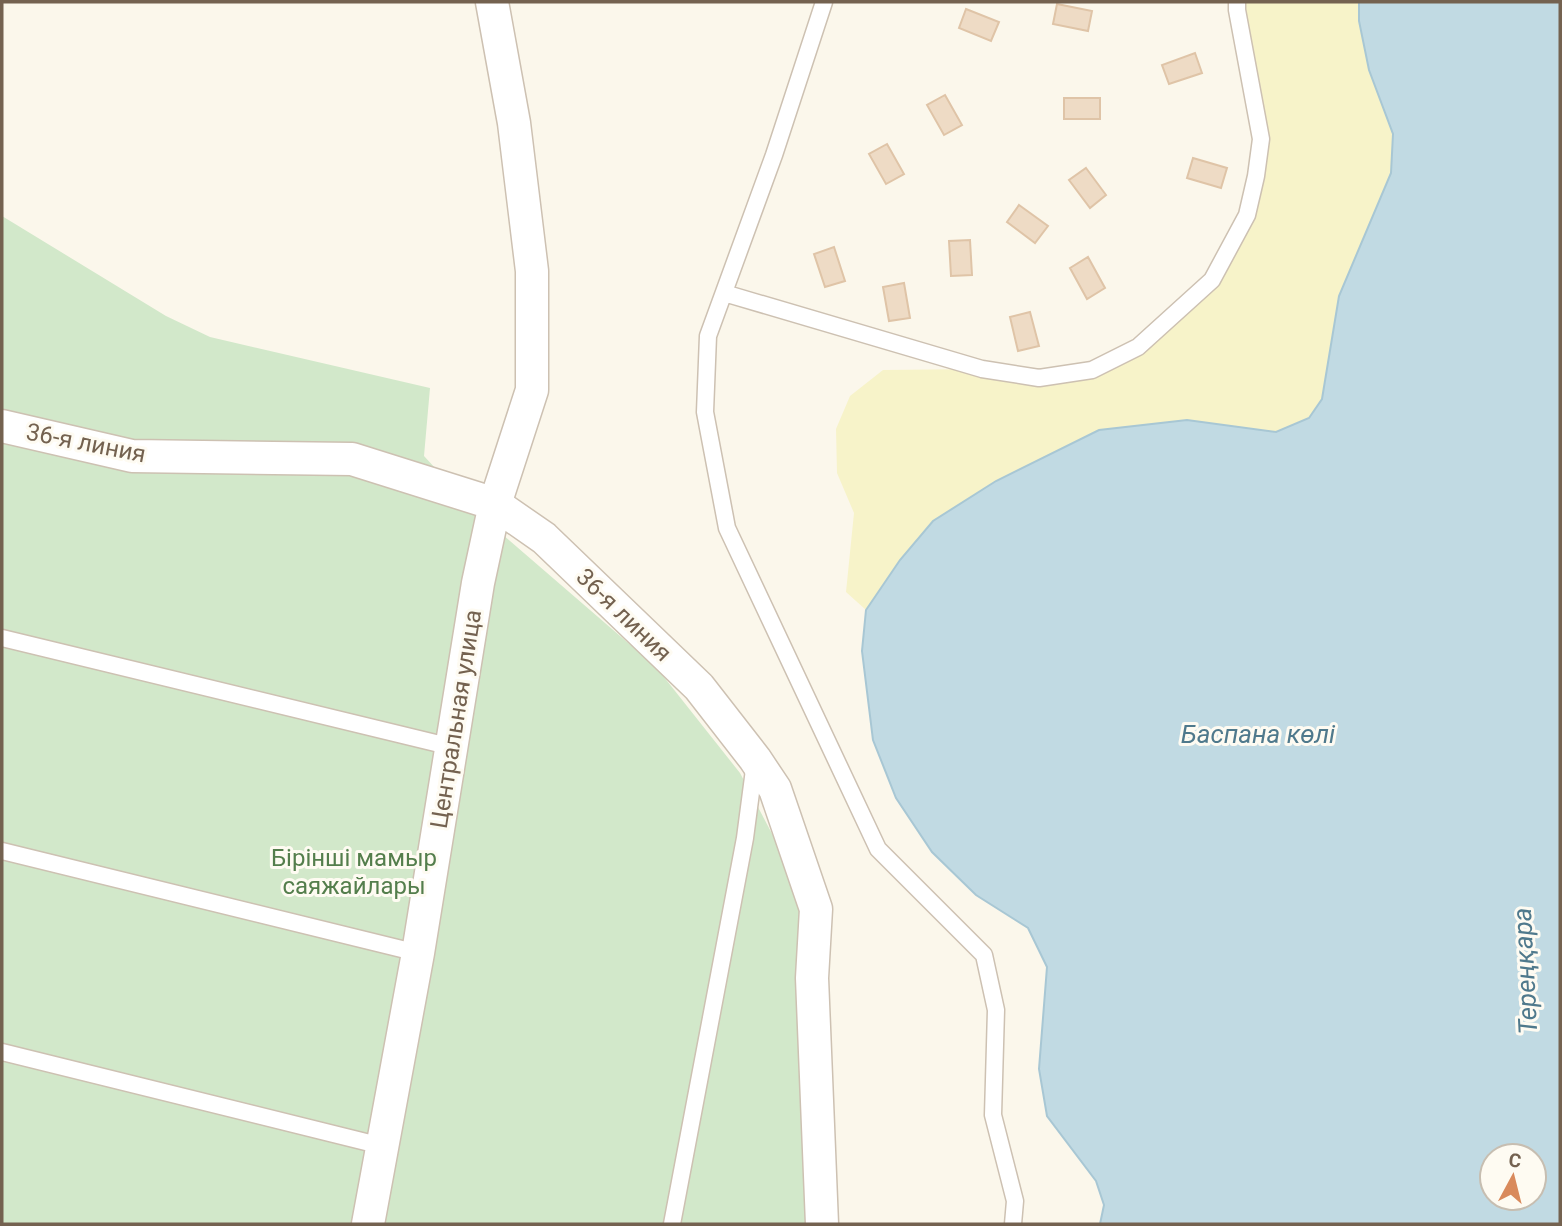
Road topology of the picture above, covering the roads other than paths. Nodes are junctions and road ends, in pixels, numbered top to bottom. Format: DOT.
graph roads {
  1 [pos="492,2"];
  2 [pos="824,2"];
  3 [pos="1237,2"];
  4 [pos="724,293"];
  5 [pos="2,426"];
  6 [pos="495,503"];
  7 [pos="2,638"];
  8 [pos="452,747"];
  9 [pos="755,759"];
  10 [pos="2,851"];
  11 [pos="418,953"];
  12 [pos="2,1052"];
  13 [pos="382,1146"];
  14 [pos="368,1224"];
  15 [pos="672,1224"];
  16 [pos="822,1224"];
  17 [pos="1013,1224"];
  1 -- 6 [label="street, Центральная улица"];
  2 -- 4 [label="lane"];
  3 -- 4 [label="lane"];
  4 -- 17 [label="lane"];
  5 -- 6 [label="street, 36-я линия"];
  6 -- 8 [label="street, Центральная улица"];
  6 -- 9 [label="street, 36-я линия"];
  7 -- 8 [label="lane"];
  8 -- 11 [label="street, Центральная улица"];
  9 -- 15 [label="lane"];
  9 -- 16 [label="street, 36-я линия"];
  10 -- 11 [label="lane"];
  11 -- 13 [label="street, Центральная улица"];
  12 -- 13 [label="lane"];
  13 -- 14 [label="street, Центральная улица"];
}
